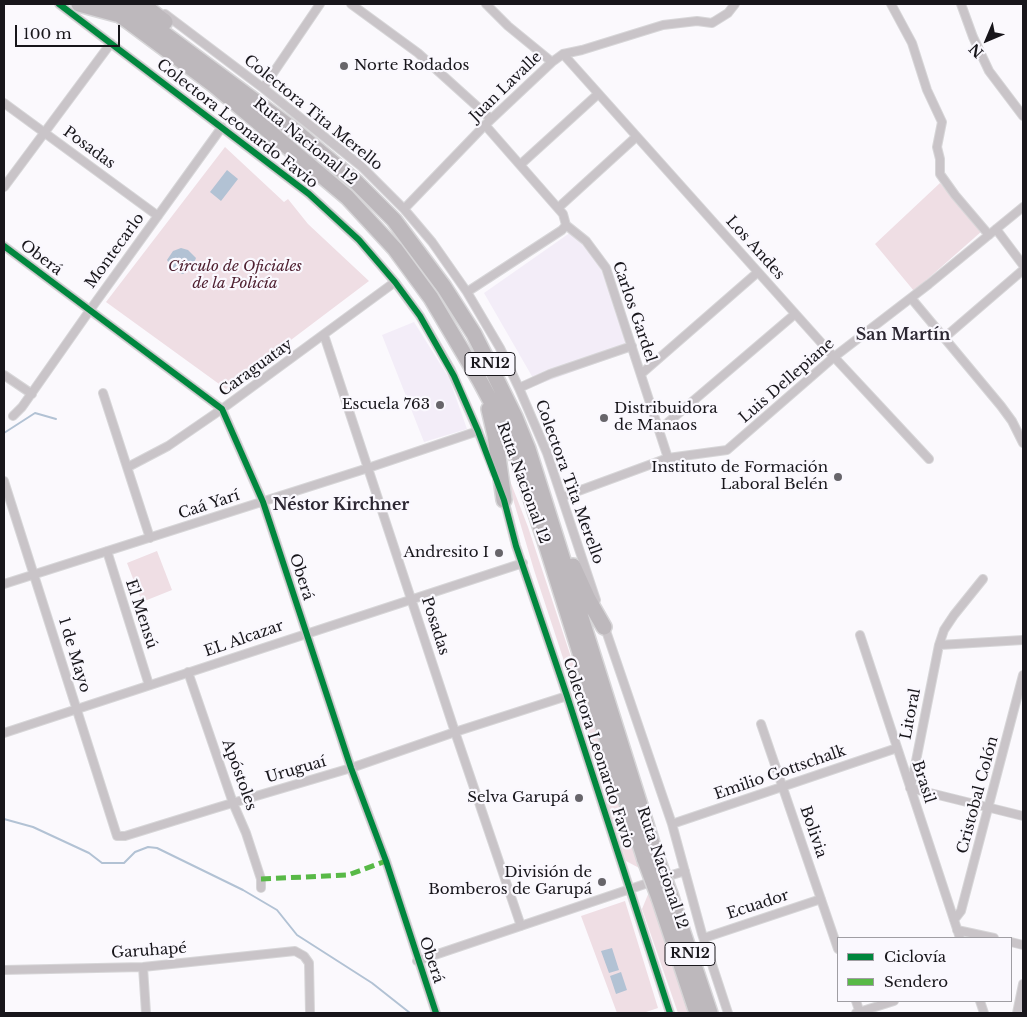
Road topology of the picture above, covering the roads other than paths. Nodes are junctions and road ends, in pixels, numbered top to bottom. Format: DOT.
graph roads {
  1 [pos="59,4"];
  2 [pos="79,4"];
  3 [pos="106,4"];
  4 [pos="151,4"];
  5 [pos="320,4"];
  6 [pos="351,4"];
  7 [pos="486,4"];
  8 [pos="735,4"];
  9 [pos="891,4"];
  10 [pos="961,4"];
  11 [pos="123,10"];
  12 [pos="111,43"];
  13 [pos="563,54"];
  14 [pos="552,62"];
  15 [pos="263,88"];
  16 [pos="598,94"];
  17 [pos="4,103"];
  18 [pos="262,106"];
  19 [pos="1023,116"];
  20 [pos="488,122"];
  21 [pos="222,127"];
  22 [pos="44,132"];
  23 [pos="636,137"];
  24 [pos="521,164"];
  25 [pos="4,187"];
  26 [pos="1023,207"];
  27 [pos="558,208"];
  28 [pos="404,209"];
  29 [pos="158,216"];
  30 [pos="566,225"];
  31 [pos="993,232"];
  32 [pos="4,246"];
  33 [pos="1023,265"];
  34 [pos="1023,270"];
  35 [pos="758,272"];
  36 [pos="394,282"];
  37 [pos="467,292"];
  38 [pos="911,298"];
  39 [pos="90,310"];
  40 [pos="795,314"];
  41 [pos="324,335"];
  42 [pos="944,338"];
  43 [pos="632,346"];
  44 [pos="834,357"];
  45 [pos="641,374"];
  46 [pos="4,375"];
  47 [pos="480,381"];
  48 [pos="519,388"];
  49 [pos="103,393"];
  50 [pos="32,394"];
  51 [pos="222,409"];
  52 [pos="13,416"];
  53 [pos="659,430"];
  54 [pos="478,431"];
  55 [pos="1023,443"];
  56 [pos="668,458"];
  57 [pos="929,459"];
  58 [pos="128,467"];
  59 [pos="368,468"];
  60 [pos="4,481"];
  61 [pos="562,497"];
  62 [pos="504,500"];
  63 [pos="544,501"];
  64 [pos="263,502"];
  65 [pos="150,538"];
  66 [pos="107,551"];
  67 [pos="523,563"];
  68 [pos="34,574"];
  69 [pos="983,579"];
  70 [pos="4,584"];
  71 [pos="411,599"];
  72 [pos="604,627"];
  73 [pos="306,633"];
  74 [pos="860,635"];
  75 [pos="1023,640"];
  76 [pos="939,645"];
  77 [pos="188,672"];
  78 [pos="1023,675"];
  79 [pos="149,685"];
  80 [pos="567,696"];
  81 [pos="76,710"];
  82 [pos="761,724"];
  83 [pos="455,732"];
  84 [pos="4,733"];
  85 [pos="897,748"];
  86 [pos="351,768"];
  87 [pos="783,786"];
  88 [pos="910,788"];
  89 [pos="233,803"];
  90 [pos="989,807"];
  91 [pos="1023,816"];
  92 [pos="672,824"];
  93 [pos="117,836"];
  94 [pos="651,858"];
  95 [pos="685,871"];
  96 [pos="672,875"];
  97 [pos="645,884"];
  98 [pos="261,888"];
  99 [pos="630,890"];
  100 [pos="664,896"];
  101 [pos="821,898"];
  102 [pos="954,920"];
  103 [pos="521,926"];
  104 [pos="957,930"];
  105 [pos="960,937"];
  106 [pos="989,937"];
  107 [pos="704,938"];
  108 [pos="837,946"];
  109 [pos="417,961"];
  110 [pos="143,967"];
  111 [pos="4,970"];
  112 [pos="1023,984"];
  113 [pos="891,1002"];
  114 [pos="146,1013"];
  115 [pos="310,1013"];
  116 [pos="436,1013"];
  117 [pos="670,1013"];
  118 [pos="697,1013"];
  119 [pos="710,1013"];
  120 [pos="728,1013"];
  121 [pos="859,1013"];
  122 [pos="1016,1013"];
  1 -- 12 [label="street, Colectora Leonardo Favio"];
  2 -- 11 [label="highway"];
  3 -- 11 [label="highway, Ruta Nacional 12 / RN12"];
  4 -- 15 [label="street, Colectora Tita Merello"];
  4 -- 18 [label="highway"];
  5 -- 15 [label="street"];
  6 -- 20 [label="street, Carlos Gardel"];
  7 -- 14 [label="street"];
  8 -- 13 [label="street, Juan Lavalle"];
  9 -- 31 [label="street"];
  10 -- 19 [label="street"];
  11 -- 18 [label="highway, Ruta Nacional 12 / RN12"];
  11 -- 47 [label="highway, Ruta Nacional 12 / RN12"];
  12 -- 21 [label="street, Colectora Leonardo Favio"];
  12 -- 22 [label="street"];
  13 -- 14 [label="street, Juan Lavalle"];
  13 -- 16 [label="street, Los Andes"];
  14 -- 20 [label="street, Juan Lavalle"];
  15 -- 28 [label="street, Colectora Tita Merello"];
  16 -- 23 [label="street, Los Andes"];
  16 -- 24 [label="street"];
  17 -- 22 [label="street, Posadas"];
  18 -- 63 [label="highway, Ruta Nacional 12 / RN12"];
  20 -- 24 [label="street, Carlos Gardel"];
  20 -- 28 [label="street, Juan Lavalle"];
  21 -- 29 [label="street, Montecarlo"];
  21 -- 36 [label="street, Colectora Leonardo Favio"];
  22 -- 25 [label="street"];
  22 -- 29 [label="street, Posadas"];
  23 -- 27 [label="street"];
  23 -- 35 [label="street, Los Andes"];
  24 -- 27 [label="street, Carlos Gardel"];
  26 -- 31 [label="street, Luis Dellepiane"];
  27 -- 30 [label="street, Carlos Gardel"];
  28 -- 37 [label="street, Colectora Tita Merello"];
  29 -- 39 [label="street, Montecarlo"];
  30 -- 37 [label="street"];
  30 -- 43 [label="street, Carlos Gardel"];
  31 -- 33 [label="street"];
  31 -- 38 [label="street, Luis Dellepiane"];
  32 -- 39 [label="street, Oberá"];
  34 -- 42 [label="street"];
  35 -- 40 [label="street, Los Andes"];
  35 -- 45 [label="street"];
  36 -- 41 [label="street, Caraguatay"];
  36 -- 54 [label="street, Colectora Leonardo Favio"];
  37 -- 48 [label="street, Colectora Tita Merello"];
  38 -- 42 [label="street"];
  38 -- 44 [label="street, Luis Dellepiane"];
  39 -- 50 [label="street, Montecarlo"];
  39 -- 51 [label="street, Oberá"];
  40 -- 44 [label="street, Los Andes"];
  40 -- 53 [label="street"];
  41 -- 51 [label="street, Caraguatay"];
  41 -- 59 [label="street, Posadas"];
  42 -- 55 [label="street"];
  43 -- 45 [label="street, Carlos Gardel"];
  43 -- 48 [label="street"];
  44 -- 56 [label="street, Luis Dellepiane"];
  44 -- 57 [label="street, Los Andes"];
  45 -- 53 [label="street, Carlos Gardel"];
  46 -- 50 [label="street"];
  47 -- 62 [label="highway"];
  47 -- 94 [label="highway, Ruta Nacional 12 / RN12"];
  48 -- 61 [label="street, Colectora Tita Merello"];
  49 -- 58 [label="street"];
  50 -- 52 [label="street, Montecarlo"];
  51 -- 58 [label="street, Caraguatay"];
  51 -- 64 [label="street, Oberá"];
  53 -- 56 [label="street, Carlos Gardel"];
  54 -- 59 [label="street, Caá Yarí"];
  54 -- 62 [label="street, Colectora Leonardo Favio"];
  56 -- 61 [label="street, Luis Dellepiane"];
  58 -- 65 [label="street"];
  59 -- 64 [label="street, Caá Yarí"];
  59 -- 71 [label="street, Posadas"];
  60 -- 68 [label="street, 1 de Mayo"];
  61 -- 72 [label="street, Colectora Tita Merello"];
  62 -- 67 [label="street, Colectora Leonardo Favio"];
  63 -- 72 [label="highway"];
  63 -- 94 [label="highway, Ruta Nacional 12 / RN12"];
  64 -- 65 [label="street, Caá Yarí"];
  64 -- 73 [label="street, Oberá"];
  65 -- 66 [label="street, Caá Yarí"];
  66 -- 68 [label="street, Caá Yarí"];
  66 -- 79 [label="street, El Mensú"];
  67 -- 71 [label="street, EL Alcazar"];
  67 -- 80 [label="street, Colectora Leonardo Favio"];
  68 -- 70 [label="street, Caá Yarí"];
  68 -- 81 [label="street, 1 de Mayo"];
  69 -- 76 [label="street, Litoral"];
  71 -- 73 [label="street, EL Alcazar"];
  71 -- 83 [label="street, Posadas"];
  72 -- 92 [label="street, Colectora Tita Merello"];
  73 -- 77 [label="street, EL Alcazar"];
  73 -- 86 [label="street, Oberá"];
  74 -- 85 [label="street, Brasil"];
  75 -- 76 [label="street"];
  76 -- 88 [label="street, Litoral"];
  77 -- 79 [label="street, EL Alcazar"];
  77 -- 89 [label="street, Apóstoles"];
  78 -- 90 [label="street, Cristobal Colón"];
  79 -- 81 [label="street, EL Alcazar"];
  80 -- 83 [label="street, Uruguaí"];
  80 -- 99 [label="street, Colectora Leonardo Favio"];
  81 -- 84 [label="street, EL Alcazar"];
  81 -- 93 [label="street, 1 de Mayo"];
  82 -- 87 [label="street, Bolivia"];
  83 -- 86 [label="street, Uruguaí"];
  83 -- 103 [label="street, Posadas"];
  85 -- 87 [label="street, Emilio Gottschalk"];
  85 -- 88 [label="street, Brasil"];
  86 -- 89 [label="street, Uruguaí"];
  86 -- 109 [label="street, Oberá"];
  87 -- 92 [label="street, Emilio Gottschalk"];
  87 -- 101 [label="street, Bolivia"];
  88 -- 90 [label="street"];
  88 -- 102 [label="street, Brasil"];
  89 -- 93 [label="street, Uruguaí"];
  89 -- 98 [label="street, Apóstoles"];
  90 -- 91 [label="street"];
  90 -- 102 [label="street, Cristobal Colón"];
  92 -- 95 [label="street, Colectora Tita Merello"];
  94 -- 100 [label="highway, Ruta Nacional 12 / RN12, bridge"];
  95 -- 96 [label="street"];
  95 -- 107 [label="street, Colectora Tita Merello"];
  97 -- 99 [label="street"];
  99 -- 103 [label="street"];
  99 -- 117 [label="street, Colectora Leonardo Favio"];
  100 -- 118 [label="highway, Ruta Nacional 12 / RN12"];
  100 -- 119 [label="highway, Ruta Nacional 12 / RN12"];
  101 -- 107 [label="street, Ecuador"];
  101 -- 108 [label="street, Bolivia"];
  102 -- 104 [label="street, Brasil"];
  103 -- 109 [label="street"];
  104 -- 105 [label="street, Brasil"];
  104 -- 106 [label="street"];
  107 -- 120 [label="street, Colectora Tita Merello"];
  109 -- 116 [label="street, Oberá"];
  110 -- 111 [label="street, Garuhapé"];
  110 -- 114 [label="street"];
  110 -- 115 [label="street, Garuhapé"];
  112 -- 122 [label="street"];
  113 -- 121 [label="street"];
}
